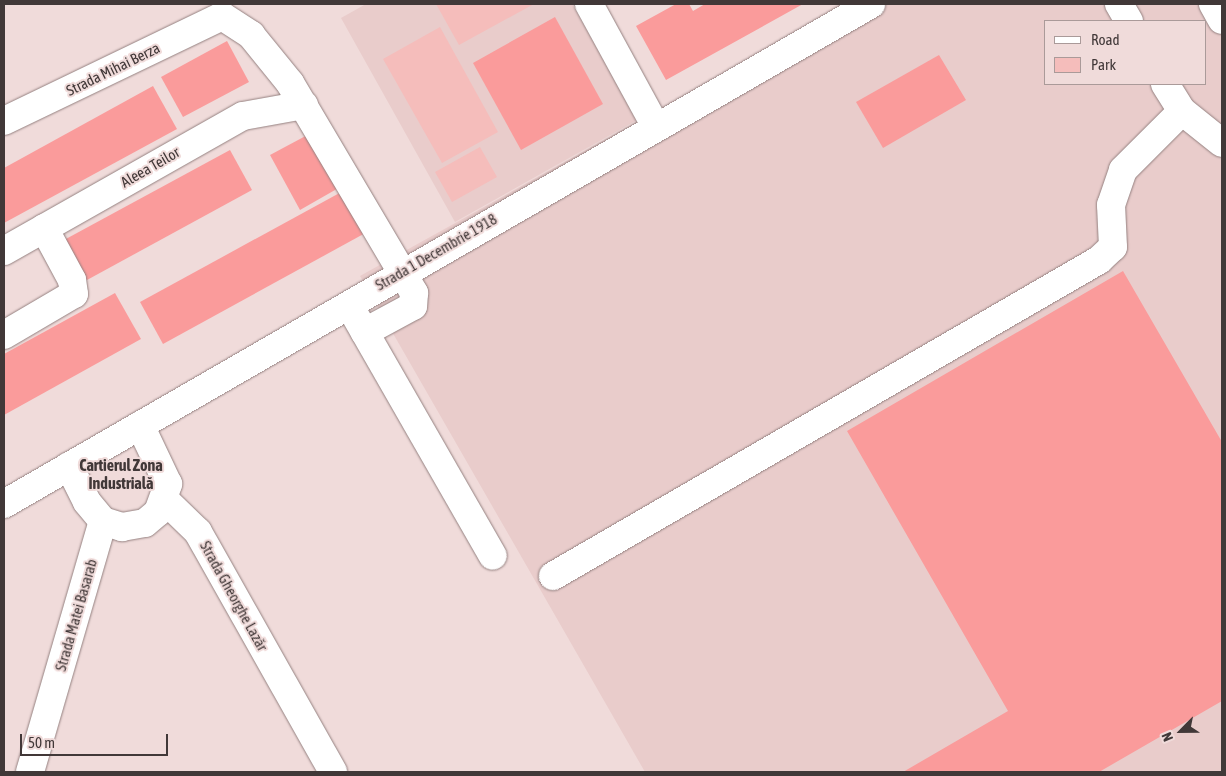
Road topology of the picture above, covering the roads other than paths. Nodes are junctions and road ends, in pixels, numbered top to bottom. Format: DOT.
graph roads {
  1 [pos="589,4"];
  2 [pos="870,4"];
  3 [pos="1119,4"];
  4 [pos="1213,4"];
  5 [pos="224,10"];
  6 [pos="1128,20"];
  7 [pos="1222,20"];
  8 [pos="1165,85"];
  9 [pos="304,105"];
  10 [pos="1182,111"];
  11 [pos="4,121"];
  12 [pos="656,127"];
  13 [pos="1222,143"];
  14 [pos="44,228"];
  15 [pos="4,251"];
  16 [pos="402,270"];
  17 [pos="348,302"];
  18 [pos="365,332"];
  19 [pos="4,335"];
  20 [pos="140,425"];
  21 [pos="68,466"];
  22 [pos="165,500"];
  23 [pos="4,504"];
  24 [pos="103,521"];
  25 [pos="493,556"];
  26 [pos="553,576"];
  27 [pos="30,772"];
  28 [pos="333,772"];
  1 -- 12 [label="street"];
  2 -- 12 [label="street, Strada 1 Decembrie 1918"];
  3 -- 6 [label="street"];
  4 -- 7 [label="street"];
  5 -- 9 [label="street"];
  5 -- 11 [label="street, Strada Mihai Berza"];
  8 -- 10 [label="street"];
  9 -- 14 [label="street, Aleea Teilor"];
  9 -- 16 [label="street"];
  10 -- 13 [label="street"];
  10 -- 26 [label="street"];
  12 -- 16 [label="street, Strada 1 Decembrie 1918"];
  14 -- 15 [label="street, Aleea Teilor"];
  14 -- 19 [label="street"];
  16 -- 17 [label="street, Strada 1 Decembrie 1918"];
  16 -- 18 [label="street"];
  17 -- 18 [label="street"];
  17 -- 20 [label="street, Strada 1 Decembrie 1918"];
  18 -- 25 [label="street"];
  20 -- 21 [label="street, Strada 1 Decembrie 1918"];
  20 -- 22 [label="street"];
  21 -- 23 [label="street, Strada 1 Decembrie 1918"];
  21 -- 24 [label="street"];
  22 -- 24 [label="street"];
  22 -- 28 [label="street, Strada Gheorghe Lazăr"];
  24 -- 27 [label="street, Strada Matei Basarab"];
}
